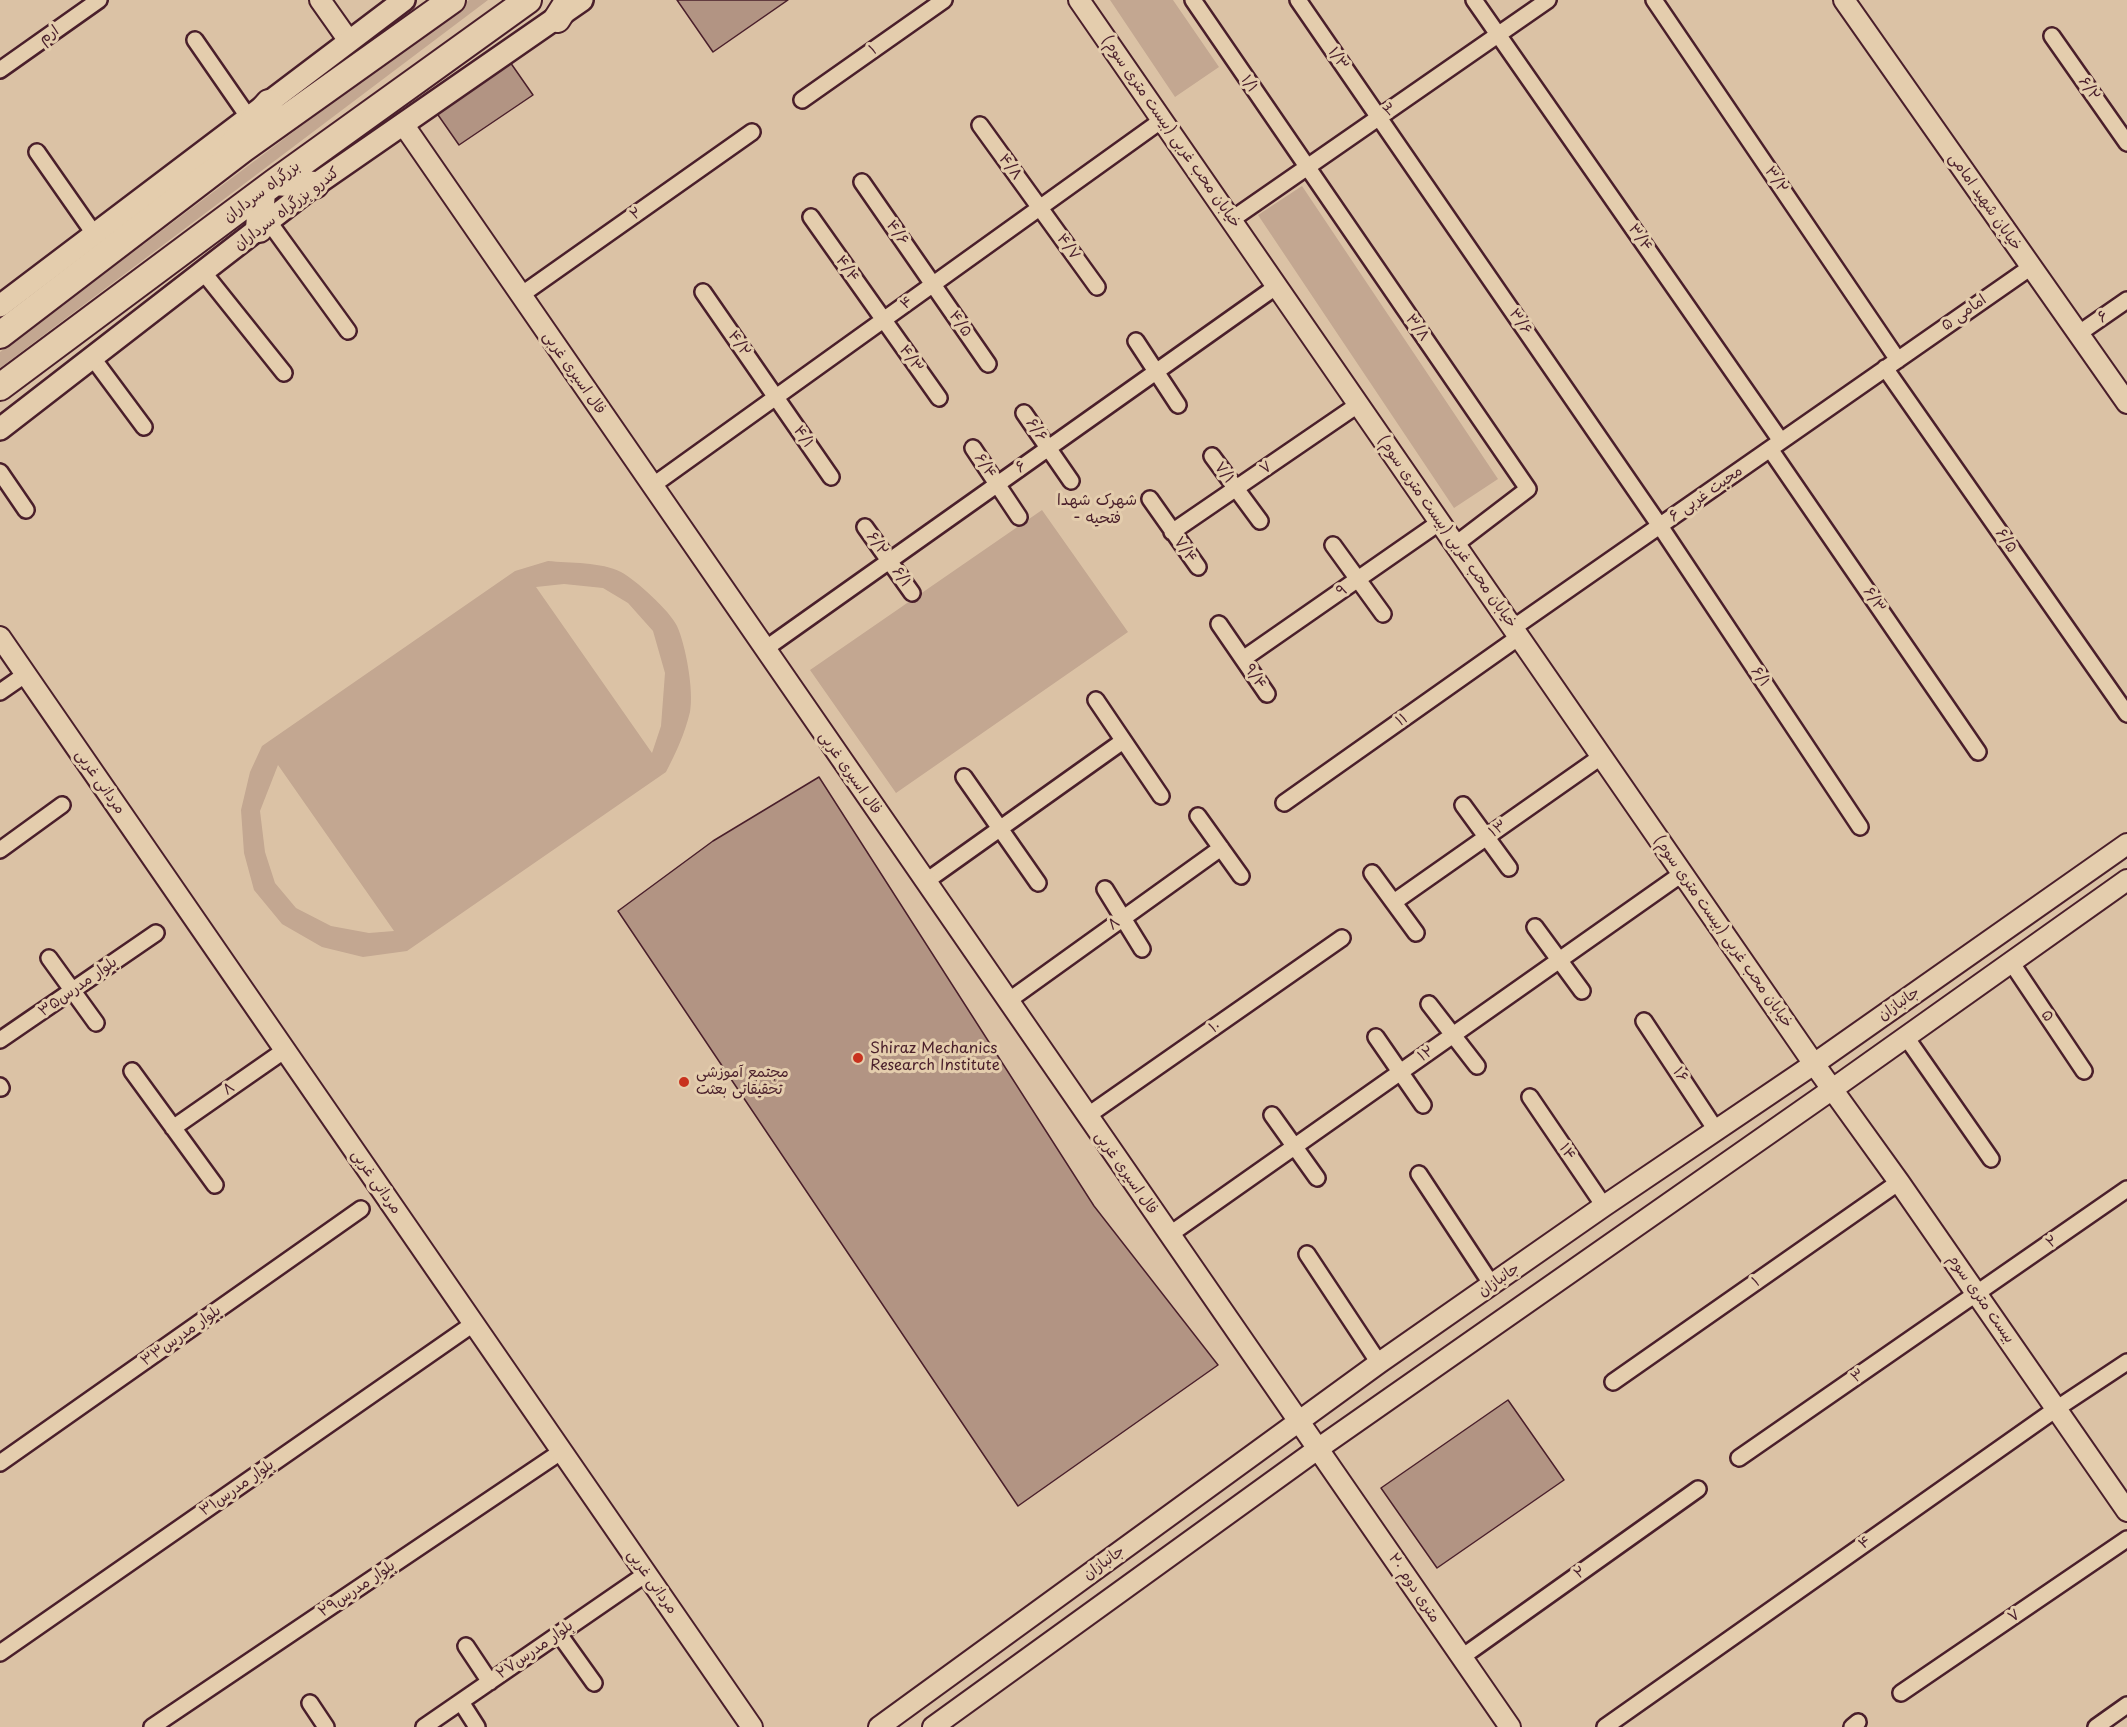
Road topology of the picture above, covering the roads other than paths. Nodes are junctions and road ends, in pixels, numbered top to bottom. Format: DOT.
graph roads {
  1 [pos="99,0"];
  2 [pos="320,0"];
  3 [pos="404,0"];
  4 [pos="452,0"];
  5 [pos="528,0"];
  6 [pos="582,0"];
  7 [pos="944,0"];
  8 [pos="1079,0"];
  9 [pos="1192,0"];
  10 [pos="1298,0"];
  11 [pos="1474,0"];
  12 [pos="1548,0"];
  13 [pos="1654,0"];
  14 [pos="1844,0"];
  15 [pos="563,10"];
  16 [pos="1498,35"];
  17 [pos="2052,36"];
  18 [pos="195,40"];
  19 [pos="349,41"];
  20 [pos="0,70"];
  21 [pos="801,100"];
  22 [pos="269,102"];
  23 [pos="1379,117"];
  24 [pos="249,118"];
  25 [pos="1162,120"];
  26 [pos="403,124"];
  27 [pos="980,125"];
  28 [pos="752,132"];
  29 [pos="2127,143"];
  30 [pos="38,152"];
  31 [pos="1306,168"];
  32 [pos="199,182"];
  33 [pos="862,182"];
  34 [pos="315,185"];
  35 [pos="268,187"];
  36 [pos="1040,208"];
  37 [pos="811,217"];
  38 [pos="1232,220"];
  39 [pos="264,226"];
  40 [pos="95,235"];
  41 [pos="2031,267"];
  42 [pos="204,273"];
  43 [pos="933,285"];
  44 [pos="1277,286"];
  45 [pos="1097,287"];
  46 [pos="703,292"];
  47 [pos="521,295"];
  48 [pos="2127,300"];
  49 [pos="0,306"];
  50 [pos="884,320"];
  51 [pos="348,330"];
  52 [pos="2078,334"];
  53 [pos="0,335"];
  54 [pos="1136,341"];
  55 [pos="92,357"];
  56 [pos="988,364"];
  57 [pos="1892,364"];
  58 [pos="1156,372"];
  59 [pos="284,373"];
  60 [pos="0,387"];
  61 [pos="776,397"];
  62 [pos="939,398"];
  63 [pos="2127,403"];
  64 [pos="1359,404"];
  65 [pos="1178,405"];
  66 [pos="1024,413"];
  67 [pos="144,427"];
  68 [pos="0,429"];
  69 [pos="1776,445"];
  70 [pos="973,448"];
  71 [pos="1048,448"];
  72 [pos="1212,456"];
  73 [pos="0,472"];
  74 [pos="831,477"];
  75 [pos="1071,481"];
  76 [pos="997,484"];
  77 [pos="652,486"];
  78 [pos="1236,489"];
  79 [pos="1150,499"];
  80 [pos="26,510"];
  81 [pos="1019,517"];
  82 [pos="1260,520"];
  83 [pos="1440,522"];
  84 [pos="1660,526"];
  85 [pos="865,527"];
  86 [pos="1173,532"];
  87 [pos="1456,544"];
  88 [pos="1333,545"];
  89 [pos="890,561"];
  90 [pos="1198,567"];
  91 [pos="1359,580"];
  92 [pos="912,593"];
  93 [pos="1383,614"];
  94 [pos="1219,624"];
  95 [pos="1516,632"];
  96 [pos="0,637"];
  97 [pos="765,649"];
  98 [pos="1243,659"];
  99 [pos="26,674"];
  100 [pos="0,692"];
  101 [pos="1267,694"];
  102 [pos="1096,700"];
  103 [pos="2127,714"];
  104 [pos="1123,741"];
  105 [pos="1978,752"];
  106 [pos="1602,756"];
  107 [pos="964,777"];
  108 [pos="1161,796"];
  109 [pos="1284,803"];
  110 [pos="62,805"];
  111 [pos="1463,805"];
  112 [pos="1198,816"];
  113 [pos="1860,827"];
  114 [pos="1000,828"];
  115 [pos="1486,837"];
  116 [pos="2127,844"];
  117 [pos="1221,848"];
  118 [pos="0,850"];
  119 [pos="2105,860"];
  120 [pos="1509,868"];
  121 [pos="1372,873"];
  122 [pos="1683,873"];
  123 [pos="1241,876"];
  124 [pos="925,882"];
  125 [pos="1038,883"];
  126 [pos="2126,884"];
  127 [pos="1105,890"];
  128 [pos="1394,902"];
  129 [pos="1123,918"];
  130 [pos="1535,927"];
  131 [pos="156,933"];
  132 [pos="1416,933"];
  133 [pos="1342,938"];
  134 [pos="1142,949"];
  135 [pos="49,958"];
  136 [pos="1559,960"];
  137 [pos="2011,962"];
  138 [pos="72,990"];
  139 [pos="1582,991"];
  140 [pos="1008,1001"];
  141 [pos="1429,1004"];
  142 [pos="1644,1022"];
  143 [pos="96,1023"];
  144 [pos="1453,1035"];
  145 [pos="1376,1037"];
  146 [pos="1906,1037"];
  147 [pos="0,1040"];
  148 [pos="285,1050"];
  149 [pos="1814,1064"];
  150 [pos="1477,1066"];
  151 [pos="132,1071"];
  152 [pos="2084,1071"];
  153 [pos="1400,1072"];
  154 [pos="1834,1088"];
  155 [pos="1530,1097"];
  156 [pos="1424,1105"];
  157 [pos="1272,1115"];
  158 [pos="1087,1116"];
  159 [pos="173,1128"];
  160 [pos="1716,1130"];
  161 [pos="1294,1146"];
  162 [pos="1992,1159"];
  163 [pos="1419,1174"];
  164 [pos="1317,1178"];
  165 [pos="1899,1182"];
  166 [pos="215,1185"];
  167 [pos="2127,1189"];
  168 [pos="1604,1206"];
  169 [pos="361,1209"];
  170 [pos="1169,1235"];
  171 [pos="1307,1254"];
  172 [pos="1492,1285"];
  173 [pos="1977,1294"];
  174 [pos="473,1324"];
  175 [pos="2127,1362"];
  176 [pos="1379,1363"];
  177 [pos="1613,1382"];
  178 [pos="2056,1409"];
  179 [pos="1298,1422"];
  180 [pos="1319,1448"];
  181 [pos="562,1452"];
  182 [pos="1739,1458"];
  183 [pos="0,1463"];
  184 [pos="1698,1489"];
  185 [pos="2127,1510"];
  186 [pos="2127,1539"];
  187 [pos="646,1574"];
  188 [pos="559,1634"];
  189 [pos="466,1646"];
  190 [pos="0,1653"];
  191 [pos="1461,1657"];
  192 [pos="490,1682"];
  193 [pos="594,1683"];
  194 [pos="1901,1693"];
  195 [pos="461,1702"];
  196 [pos="310,1703"];
  197 [pos="2127,1705"];
  198 [pos="152,1727"];
  199 [pos="326,1727"];
  200 [pos="424,1727"];
  201 [pos="477,1727"];
  202 [pos="752,1727"];
  203 [pos="879,1727"];
  204 [pos="933,1727"];
  205 [pos="1510,1727"];
  206 [pos="1605,1727"];
  207 [pos="2096,1727"];
  1 -- 20 [label="street, ارم"];
  2 -- 19 [label="street"];
  3 -- 19 [label="main road"];
  4 -- 32 [label="highway"];
  5 -- 35 [label="highway, بزرگراه سرداران"];
  6 -- 15 [label="main road, کندرو بزرگراه سرداران"];
  7 -- 21 [label="street, ۱"];
  8 -- 25 [label="street, خیابان محب غربی (بیست متری سوم)"];
  9 -- 31 [label="street, ۱/۱"];
  10 -- 23 [label="street, ۱/۳"];
  11 -- 16 [label="street, ۳/۴"];
  12 -- 16 [label="street, ۳"];
  13 -- 57 [label="street, ۳/۲"];
  14 -- 41 [label="street, خیابان شهید امامی"];
  15 -- 26 [label="main road, کندرو بزرگراه سرداران"];
  16 -- 23 [label="street, ۳"];
  16 -- 69 [label="street, ۳/۴"];
  17 -- 29 [label="street, ۶/۲"];
  18 -- 24 [label="street"];
  19 -- 22 [label="main road"];
  22 -- 24 [label="main road"];
  22 -- 32 [label="highway"];
  23 -- 31 [label="street, ۳"];
  23 -- 84 [label="street, ۳/۶"];
  24 -- 40 [label="main road"];
  25 -- 36 [label="street, ۴"];
  25 -- 38 [label="street, خیابان محب غربی (بیست متری سوم)"];
  26 -- 34 [label="main road, کندرو بزرگراه سرداران"];
  26 -- 47 [label="street, فال اسیری غربی"];
  27 -- 36 [label="street, ۴/۸"];
  28 -- 47 [label="street, ۲"];
  30 -- 40 [label="street"];
  31 -- 38 [label="street, ۳"];
  31 -- 87 [label="street, ۳/۸"];
  32 -- 53 [label="highway"];
  33 -- 43 [label="street, ۴/۶"];
  34 -- 35 [label="highway"];
  34 -- 39 [label="main road, کندرو بزرگراه سرداران"];
  35 -- 39 [label="highway"];
  35 -- 60 [label="highway, بزرگراه سرداران"];
  36 -- 43 [label="street, ۴"];
  36 -- 45 [label="street, ۴/۷"];
  37 -- 50 [label="street, ۴/۴"];
  38 -- 44 [label="street, خیابان محب غربی (بیست متری سوم)"];
  39 -- 42 [label="main road, کندرو بزرگراه سرداران"];
  39 -- 51 [label="street"];
  40 -- 49 [label="main road"];
  41 -- 52 [label="street, خیابان شهید امامی"];
  41 -- 57 [label="street, امامی ۵"];
  42 -- 55 [label="main road, کندرو بزرگراه سرداران"];
  42 -- 59 [label="street"];
  43 -- 50 [label="street, ۴"];
  43 -- 56 [label="street, ۴/۵"];
  44 -- 58 [label="street, ۶"];
  44 -- 64 [label="street, خیابان محب غربی (بیست متری سوم)"];
  46 -- 61 [label="street, ۴/۲"];
  47 -- 77 [label="street, فال اسیری غربی"];
  48 -- 52 [label="street, ۶"];
  50 -- 61 [label="street, ۴"];
  50 -- 62 [label="street, ۴/۳"];
  52 -- 63 [label="street, خیابان شهید امامی"];
  54 -- 58 [label="street"];
  55 -- 67 [label="street"];
  55 -- 68 [label="main road, کندرو بزرگراه سرداران"];
  57 -- 69 [label="street, محبت غربی ۶"];
  57 -- 103 [label="street, ۶/۵"];
  58 -- 65 [label="street"];
  58 -- 71 [label="street, ۶"];
  61 -- 74 [label="street, ۴/۱"];
  61 -- 77 [label="street, ۴"];
  64 -- 78 [label="street, ۷"];
  64 -- 83 [label="street, خیابان محب غربی (بیست متری سوم)"];
  66 -- 71 [label="street, ۶/۶"];
  69 -- 84 [label="street, محبت غربی ۶"];
  69 -- 105 [label="street, ۶/۳"];
  70 -- 76 [label="street, ۶/۴"];
  71 -- 75 [label="street"];
  71 -- 76 [label="street, ۶"];
  72 -- 78 [label="street, ۷/۱"];
  73 -- 80 [label="street"];
  76 -- 81 [label="street"];
  76 -- 89 [label="street, ۶"];
  77 -- 97 [label="street, فال اسیری غربی"];
  78 -- 82 [label="street, ۷/۱"];
  78 -- 86 [label="street, ۷"];
  79 -- 86 [label="street, ۷/۴"];
  83 -- 87 [label="street, خیابان محب غربی (بیست متری سوم)"];
  83 -- 91 [label="street, ۹"];
  84 -- 95 [label="street, محبت غربی ۶"];
  84 -- 113 [label="street, ۶/۱"];
  85 -- 89 [label="street, ۶/۲"];
  86 -- 90 [label="street, ۷/۴"];
  87 -- 95 [label="street, خیابان محب غربی (بیست متری سوم)"];
  88 -- 91 [label="street"];
  89 -- 92 [label="street, ۶/۱"];
  89 -- 97 [label="street, ۶"];
  91 -- 93 [label="street"];
  91 -- 98 [label="street, ۹"];
  94 -- 98 [label="street, ۹/۴"];
  95 -- 106 [label="street, خیابان محب غربی (بیست متری سوم)"];
  95 -- 109 [label="street, ۱۱"];
  96 -- 99 [label="street, مردانی غربی"];
  97 -- 124 [label="street, فال اسیری غربی"];
  98 -- 101 [label="street, ۹/۴"];
  99 -- 100 [label="street"];
  99 -- 148 [label="street, مردانی غربی"];
  102 -- 104 [label="street"];
  104 -- 108 [label="street"];
  104 -- 114 [label="street"];
  106 -- 115 [label="street, ۱۳"];
  106 -- 122 [label="street, خیابان محب غربی (بیست متری سوم)"];
  107 -- 114 [label="street"];
  110 -- 118 [label="street"];
  111 -- 115 [label="street"];
  112 -- 117 [label="street"];
  114 -- 124 [label="street"];
  114 -- 125 [label="street"];
  115 -- 120 [label="street"];
  115 -- 128 [label="street, ۱۳"];
  116 -- 119 [label="street, جانبازان"];
  117 -- 123 [label="street"];
  117 -- 129 [label="street, ۸"];
  119 -- 126 [label="street"];
  119 -- 149 [label="street, جانبازان"];
  121 -- 128 [label="street"];
  122 -- 136 [label="street, ۱۲"];
  122 -- 149 [label="street, خیابان محب غربی (بیست متری سوم)"];
  124 -- 140 [label="street, فال اسیری غربی"];
  126 -- 137 [label="street, جانبازان"];
  127 -- 129 [label="street"];
  128 -- 132 [label="street"];
  129 -- 134 [label="street"];
  129 -- 140 [label="street, ۸"];
  130 -- 136 [label="street"];
  131 -- 138 [label="street, بلوار مدرس۳۵"];
  133 -- 158 [label="street, ۱۰"];
  135 -- 138 [label="street"];
  136 -- 139 [label="street"];
  136 -- 144 [label="street, ۱۲"];
  137 -- 146 [label="street, جانبازان"];
  137 -- 152 [label="street, ۵"];
  138 -- 143 [label="street"];
  138 -- 147 [label="street, بلوار مدرس۳۵"];
  140 -- 158 [label="street, فال اسیری غربی"];
  141 -- 144 [label="street"];
  142 -- 160 [label="street, ۱۶"];
  144 -- 150 [label="street"];
  144 -- 153 [label="street, ۱۲"];
  145 -- 153 [label="street"];
  146 -- 154 [label="street, جانبازان"];
  146 -- 162 [label="street"];
  148 -- 159 [label="street, ۸"];
  148 -- 174 [label="street, مردانی غربی"];
  149 -- 154 [label="street, خیابان محب غربی (بیست متری سوم)"];
  149 -- 160 [label="street, جانبازان"];
  151 -- 159 [label="street"];
  153 -- 156 [label="street"];
  153 -- 161 [label="street, ۱۲"];
  154 -- 165 [label="street, بیست متری سوم"];
  154 -- 180 [label="street, جانبازان"];
  155 -- 168 [label="street, ۱۴"];
  157 -- 161 [label="street"];
  158 -- 170 [label="street, فال اسیری غربی"];
  159 -- 166 [label="street"];
  160 -- 168 [label="street, جانبازان"];
  161 -- 164 [label="street"];
  161 -- 170 [label="street, ۱۲"];
  163 -- 172 [label="street"];
  165 -- 173 [label="street, بیست متری سوم"];
  165 -- 177 [label="street, ۱"];
  167 -- 173 [label="street, ۲"];
  168 -- 172 [label="street, جانبازان"];
  169 -- 183 [label="street, بلوار مدرس۳۳"];
  170 -- 179 [label="street, فال اسیری غربی"];
  171 -- 176 [label="street"];
  172 -- 176 [label="street, جانبازان"];
  173 -- 178 [label="street, بیست متری سوم"];
  173 -- 182 [label="street, ۳"];
  174 -- 181 [label="street, مردانی غربی"];
  174 -- 190 [label="street, بلوار مدرس۳۱"];
  175 -- 178 [label="street, ۴"];
  176 -- 179 [label="street, جانبازان"];
  178 -- 185 [label="street, بیست متری سوم"];
  178 -- 206 [label="street, ۴"];
  179 -- 180 [label="street, ۲۰ متری دوم"];
  179 -- 203 [label="street, جانبازان"];
  180 -- 191 [label="street, ۲۰ متری دوم"];
  180 -- 204 [label="street, جانبازان"];
  181 -- 187 [label="street, مردانی غربی"];
  181 -- 198 [label="street, ۲۹بلوار مدرس"];
  184 -- 191 [label="street, ۲"];
  186 -- 194 [label="street, ۷"];
  187 -- 188 [label="street, بلوار مدرس۲۷"];
  187 -- 202 [label="street, مردانی غربی"];
  188 -- 192 [label="street, بلوار مدرس۲۷"];
  188 -- 193 [label="street"];
  189 -- 192 [label="street"];
  191 -- 205 [label="street, ۲۰ متری دوم"];
  192 -- 195 [label="street, بلوار مدرس۲۷"];
  195 -- 200 [label="street, بلوار مدرس۲۷"];
  195 -- 201 [label="street"];
  196 -- 199 [label="street"];
  197 -- 207 [label="street"];
}
